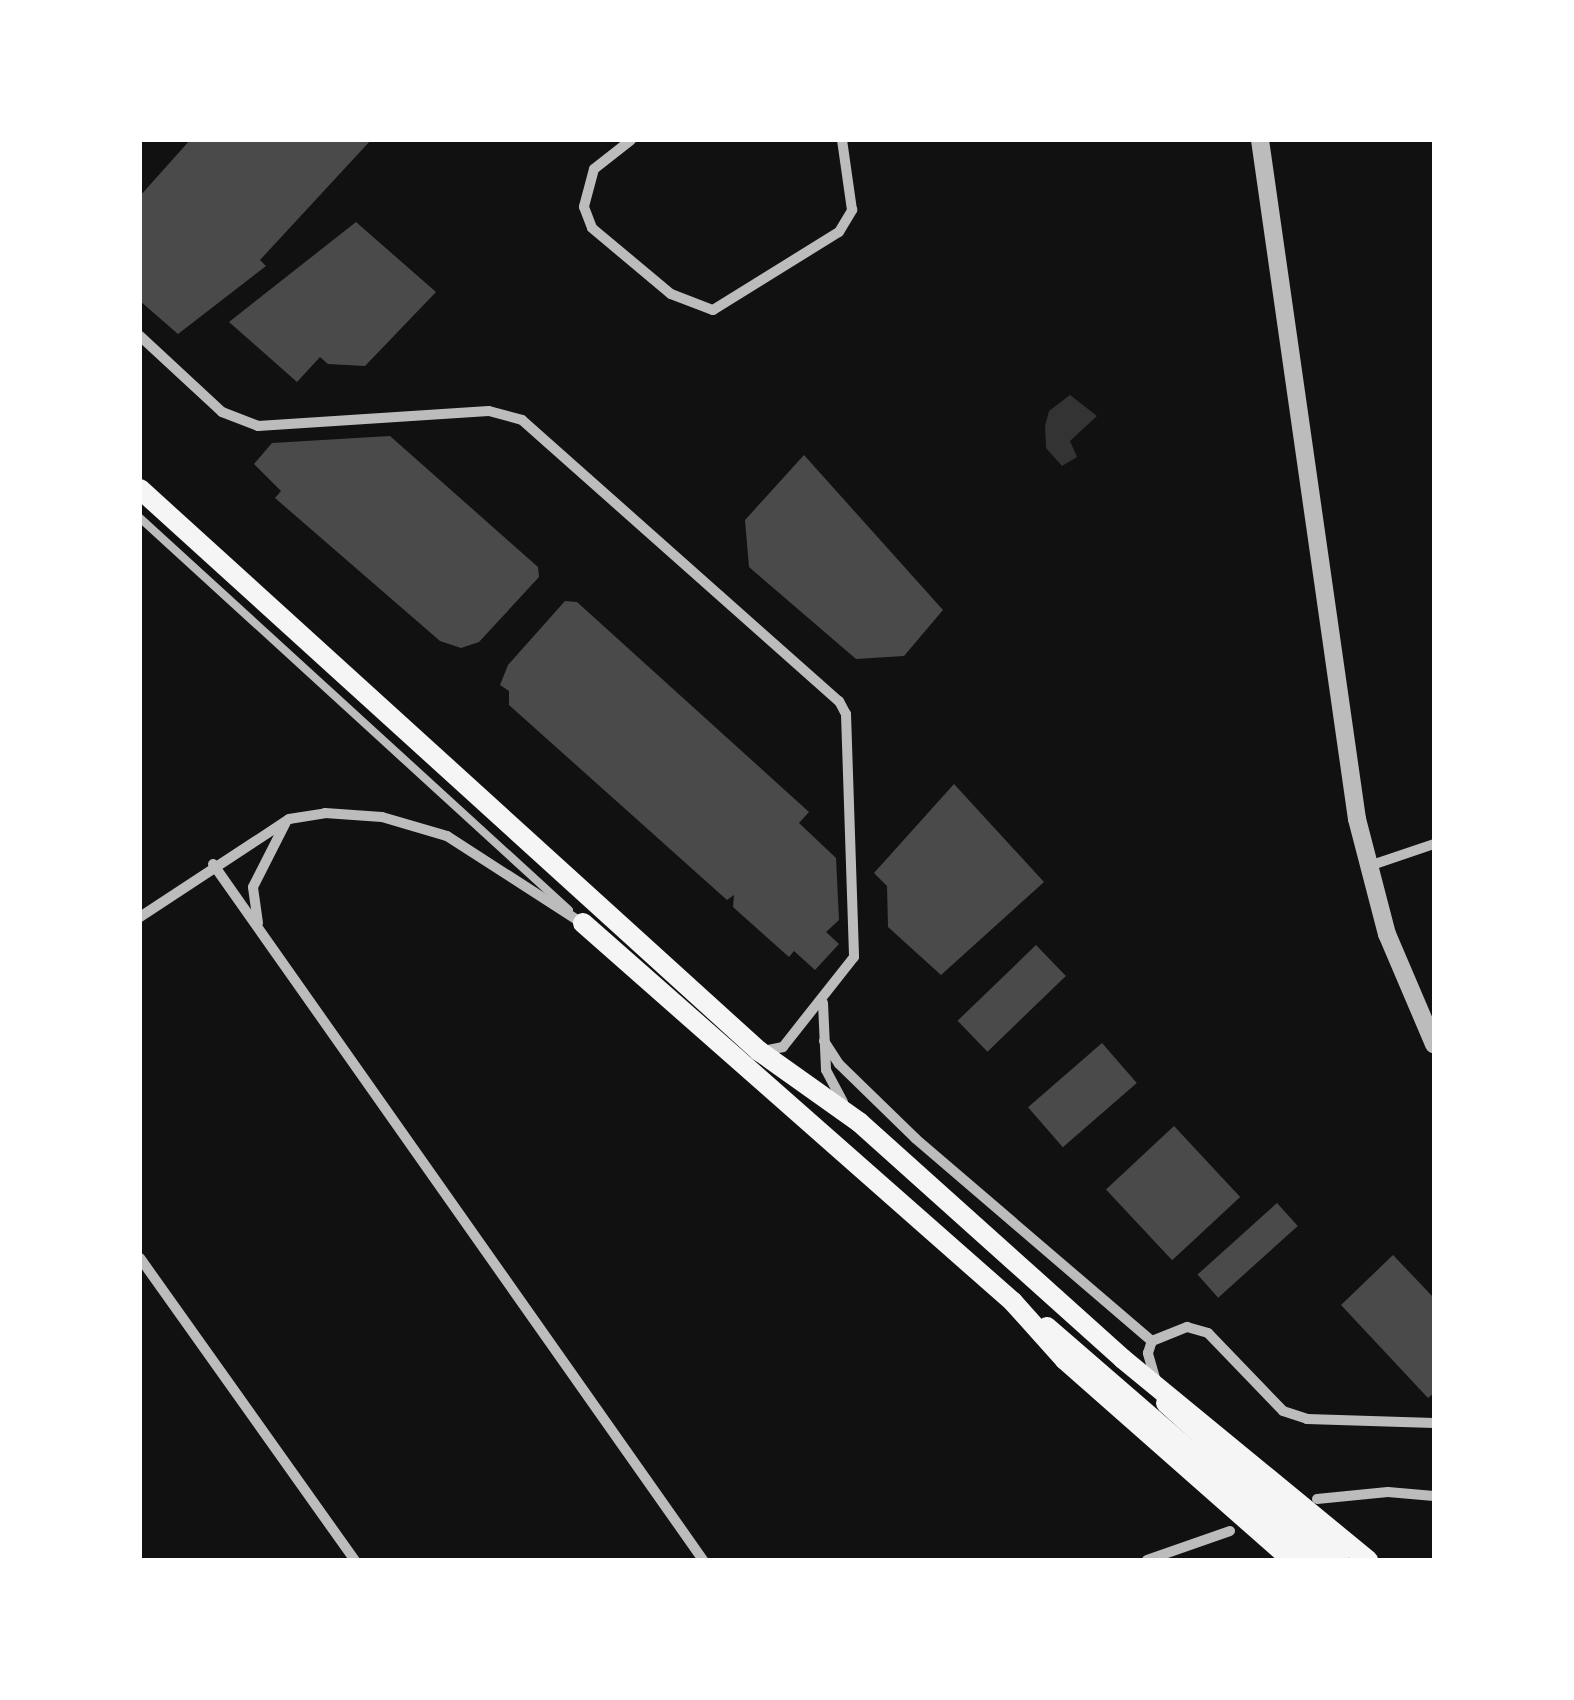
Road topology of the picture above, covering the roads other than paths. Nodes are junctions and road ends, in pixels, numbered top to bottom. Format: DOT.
graph roads {
  1 [pos="631,140"];
  2 [pos="842,140"];
  3 [pos="1260,140"];
  4 [pos="140,336"];
  5 [pos="140,489"];
  6 [pos="140,518"];
  7 [pos="289,819"];
  8 [pos="1434,844"];
  9 [pos="214,864"];
  10 [pos="1368,866"];
  11 [pos="140,917"];
  12 [pos="583,923"];
  13 [pos="258,927"];
  14 [pos="823,1002"];
  15 [pos="824,1040"];
  16 [pos="1434,1044"];
  17 [pos="759,1051"];
  18 [pos="858,1122"];
  19 [pos="818,1129"];
  20 [pos="140,1258"];
  21 [pos="1013,1302"];
  22 [pos="1152,1341"];
  23 [pos="1123,1358"];
  24 [pos="1157,1381"];
  25 [pos="1434,1422"];
  26 [pos="1434,1496"];
  27 [pos="1316,1499"];
  28 [pos="1230,1531"];
  29 [pos="355,1560"];
  30 [pos="703,1560"];
  31 [pos="1147,1560"];
  32 [pos="1292,1560"];
  33 [pos="1316,1560"];
  34 [pos="1339,1560"];
  35 [pos="1368,1560"];
  1 -- 2 [label="street"];
  3 -- 10 [label="street"];
  4 -- 14 [label="street"];
  5 -- 17 [label="main road"];
  6 -- 12 [label="lane"];
  7 -- 9 [label="street"];
  7 -- 12 [label="street"];
  7 -- 13 [label="street"];
  8 -- 10 [label="street"];
  9 -- 11 [label="street"];
  9 -- 13 [label="street"];
  10 -- 16 [label="street"];
  12 -- 19 [label="main road"];
  13 -- 30 [label="street"];
  14 -- 15 [label="street"];
  14 -- 17 [label="street"];
  15 -- 18 [label="street"];
  15 -- 22 [label="street"];
  17 -- 18 [label="main road"];
  17 -- 19 [label="main road"];
  18 -- 23 [label="main road"];
  19 -- 21 [label="main road"];
  20 -- 29 [label="street"];
  21 -- 32 [label="main road"];
  21 -- 33 [label="main road"];
  22 -- 24 [label="street"];
  22 -- 25 [label="street"];
  23 -- 24 [label="main road"];
  23 -- 34 [label="main road"];
  24 -- 35 [label="main road"];
  26 -- 27 [label="street"];
  28 -- 31 [label="street"];
}
